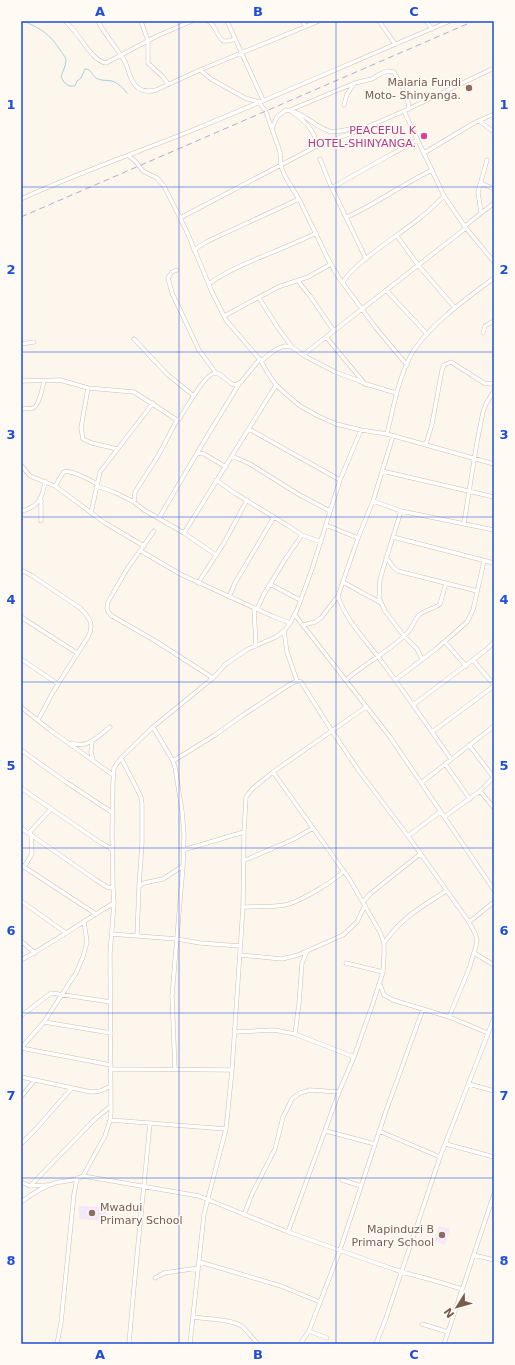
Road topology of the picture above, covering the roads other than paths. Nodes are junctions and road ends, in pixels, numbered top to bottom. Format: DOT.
graph roads {
  1 [pos="65,21"];
  2 [pos="98,21"];
  3 [pos="141,21"];
  4 [pos="192,21"];
  5 [pos="208,21"];
  6 [pos="227,21"];
  7 [pos="304,21"];
  8 [pos="319,21"];
  9 [pos="379,21"];
  10 [pos="426,21"];
  11 [pos="450,21"];
  12 [pos="185,22"];
  13 [pos="305,27"];
  14 [pos="432,29"];
  15 [pos="234,39"];
  16 [pos="148,41"];
  17 [pos="395,44"];
  18 [pos="241,54"];
  19 [pos="121,56"];
  20 [pos="494,68"];
  21 [pos="200,70"];
  22 [pos="168,84"];
  23 [pos="355,84"];
  24 [pos="261,101"];
  25 [pos="344,105"];
  26 [pos="408,109"];
  27 [pos="290,110"];
  28 [pos="404,111"];
  29 [pos="494,114"];
  30 [pos="479,121"];
  31 [pos="272,128"];
  32 [pos="363,129"];
  33 [pos="494,132"];
  34 [pos="417,140"];
  35 [pos="317,146"];
  36 [pos="424,153"];
  37 [pos="129,156"];
  38 [pos="320,159"];
  39 [pos="487,160"];
  40 [pos="281,166"];
  41 [pos="432,170"];
  42 [pos="481,183"];
  43 [pos="332,188"];
  44 [pos="494,189"];
  45 [pos="444,196"];
  46 [pos="21,199"];
  47 [pos="299,199"];
  48 [pos="494,203"];
  49 [pos="481,213"];
  50 [pos="347,217"];
  51 [pos="180,218"];
  52 [pos="465,227"];
  53 [pos="316,233"];
  54 [pos="397,236"];
  55 [pos="194,250"];
  56 [pos="366,259"];
  57 [pos="494,262"];
  58 [pos="331,264"];
  59 [pos="418,265"];
  60 [pos="177,270"];
  61 [pos="494,278"];
  62 [pos="298,281"];
  63 [pos="343,283"];
  64 [pos="208,284"];
  65 [pos="386,290"];
  66 [pos="259,298"];
  67 [pos="362,308"];
  68 [pos="455,308"];
  69 [pos="224,316"];
  70 [pos="494,321"];
  71 [pos="334,331"];
  72 [pos="483,332"];
  73 [pos="427,334"];
  74 [pos="326,337"];
  75 [pos="134,339"];
  76 [pos="34,342"];
  77 [pos="21,344"];
  78 [pos="292,347"];
  79 [pos="303,355"];
  80 [pos="261,360"];
  81 [pos="407,365"];
  82 [pos="216,373"];
  83 [pos="21,381"];
  84 [pos="44,381"];
  85 [pos="494,383"];
  86 [pos="239,384"];
  87 [pos="366,384"];
  88 [pos="276,385"];
  89 [pos="88,388"];
  90 [pos="494,391"];
  91 [pos="396,393"];
  92 [pos="194,396"];
  93 [pos="153,403"];
  94 [pos="21,410"];
  95 [pos="177,420"];
  96 [pos="249,429"];
  97 [pos="361,430"];
  98 [pos="387,434"];
  99 [pos="394,436"];
  100 [pos="426,444"];
  101 [pos="117,449"];
  102 [pos="197,453"];
  103 [pos="232,456"];
  104 [pos="474,459"];
  105 [pos="494,464"];
  106 [pos="21,465"];
  107 [pos="226,467"];
  108 [pos="382,471"];
  109 [pos="216,480"];
  110 [pos="340,480"];
  111 [pos="45,481"];
  112 [pos="97,485"];
  113 [pos="55,486"];
  114 [pos="469,490"];
  115 [pos="494,497"];
  116 [pos="41,499"];
  117 [pos="247,500"];
  118 [pos="373,501"];
  119 [pos="134,502"];
  120 [pos="401,510"];
  121 [pos="21,511"];
  122 [pos="330,511"];
  123 [pos="91,513"];
  124 [pos="274,517"];
  125 [pos="158,518"];
  126 [pos="40,521"];
  127 [pos="464,523"];
  128 [pos="326,525"];
  129 [pos="494,530"];
  130 [pos="154,531"];
  131 [pos="184,533"];
  132 [pos="302,535"];
  133 [pos="393,537"];
  134 [pos="358,538"];
  135 [pos="320,542"];
  136 [pos="144,546"];
  137 [pos="141,551"];
  138 [pos="216,555"];
  139 [pos="386,556"];
  140 [pos="484,561"];
  141 [pos="494,563"];
  142 [pos="21,570"];
  143 [pos="343,582"];
  144 [pos="198,583"];
  145 [pos="446,583"];
  146 [pos="270,584"];
  147 [pos="477,591"];
  148 [pos="338,596"];
  149 [pos="229,597"];
  150 [pos="300,600"];
  151 [pos="381,603"];
  152 [pos="255,609"];
  153 [pos="295,615"];
  154 [pos="21,617"];
  155 [pos="290,623"];
  156 [pos="304,626"];
  157 [pos="284,631"];
  158 [pos="404,636"];
  159 [pos="445,642"];
  160 [pos="494,642"];
  161 [pos="256,646"];
  162 [pos="77,653"];
  163 [pos="378,657"];
  164 [pos="21,659"];
  165 [pos="422,659"];
  166 [pos="473,660"];
  167 [pos="466,666"];
  168 [pos="213,678"];
  169 [pos="346,680"];
  170 [pos="395,680"];
  171 [pos="297,681"];
  172 [pos="58,684"];
  173 [pos="494,685"];
  174 [pos="413,705"];
  175 [pos="21,707"];
  176 [pos="366,707"];
  177 [pos="38,720"];
  178 [pos="494,726"];
  179 [pos="110,727"];
  180 [pos="153,727"];
  181 [pos="332,731"];
  182 [pos="432,732"];
  183 [pos="66,740"];
  184 [pos="92,741"];
  185 [pos="468,745"];
  186 [pos="21,750"];
  187 [pos="121,758"];
  188 [pos="451,759"];
  189 [pos="93,760"];
  190 [pos="173,761"];
  191 [pos="445,764"];
  192 [pos="273,772"];
  193 [pos="113,774"];
  194 [pos="494,778"];
  195 [pos="421,783"];
  196 [pos="21,788"];
  197 [pos="480,791"];
  198 [pos="470,799"];
  199 [pos="494,808"];
  200 [pos="51,809"];
  201 [pos="440,812"];
  202 [pos="112,814"];
  203 [pos="444,817"];
  204 [pos="21,828"];
  205 [pos="313,828"];
  206 [pos="244,832"];
  207 [pos="30,834"];
  208 [pos="408,836"];
  209 [pos="112,849"];
  210 [pos="183,850"];
  211 [pos="420,854"];
  212 [pos="243,861"];
  213 [pos="22,866"];
  214 [pos="183,866"];
  215 [pos="344,871"];
  216 [pos="139,886"];
  217 [pos="113,888"];
  218 [pos="494,890"];
  219 [pos="446,891"];
  220 [pos="21,901"];
  221 [pos="494,902"];
  222 [pos="114,903"];
  223 [pos="364,904"];
  224 [pos="243,907"];
  225 [pos="96,914"];
  226 [pos="84,921"];
  227 [pos="469,922"];
  228 [pos="66,933"];
  229 [pos="111,934"];
  230 [pos="137,936"];
  231 [pos="177,938"];
  232 [pos="21,941"];
  233 [pos="384,943"];
  234 [pos="240,946"];
  235 [pos="307,951"];
  236 [pos="474,952"];
  237 [pos="35,953"];
  238 [pos="240,955"];
  239 [pos="21,960"];
  240 [pos="346,963"];
  241 [pos="494,965"];
  242 [pos="383,972"];
  243 [pos="380,983"];
  244 [pos="60,995"];
  245 [pos="111,1002"];
  246 [pos="423,1009"];
  247 [pos="21,1016"];
  248 [pos="449,1017"];
  249 [pos="494,1018"];
  250 [pos="44,1022"];
  251 [pos="234,1032"];
  252 [pos="111,1033"];
  253 [pos="488,1033"];
  254 [pos="295,1034"];
  255 [pos="21,1048"];
  256 [pos="354,1057"];
  257 [pos="111,1067"];
  258 [pos="175,1070"];
  259 [pos="232,1070"];
  260 [pos="21,1077"];
  261 [pos="34,1081"];
  262 [pos="469,1084"];
  263 [pos="110,1086"];
  264 [pos="71,1089"];
  265 [pos="494,1091"];
  266 [pos="339,1092"];
  267 [pos="21,1097"];
  268 [pos="111,1106"];
  269 [pos="110,1120"];
  270 [pos="150,1123"];
  271 [pos="226,1129"];
  272 [pos="326,1131"];
  273 [pos="379,1131"];
  274 [pos="21,1144"];
  275 [pos="375,1144"];
  276 [pos="446,1144"];
  277 [pos="440,1157"];
  278 [pos="494,1157"];
  279 [pos="83,1176"];
  280 [pos="77,1178"];
  281 [pos="342,1180"];
  282 [pos="21,1182"];
  283 [pos="55,1184"];
  284 [pos="30,1186"];
  285 [pos="144,1186"];
  286 [pos="361,1186"];
  287 [pos="494,1194"];
  288 [pos="208,1200"];
  289 [pos="21,1202"];
  290 [pos="244,1215"];
  291 [pos="288,1232"];
  292 [pos="340,1250"];
  293 [pos="474,1255"];
  294 [pos="494,1260"];
  295 [pos="200,1262"];
  296 [pos="199,1268"];
  297 [pos="402,1272"];
  298 [pos="155,1278"];
  299 [pos="462,1289"];
  300 [pos="320,1302"];
  301 [pos="193,1317"];
  302 [pos="422,1324"];
  303 [pos="309,1331"];
  304 [pos="448,1332"];
  305 [pos="327,1338"];
  306 [pos="57,1344"];
  307 [pos="129,1344"];
  308 [pos="190,1344"];
  309 [pos="258,1344"];
  310 [pos="300,1344"];
  311 [pos="376,1344"];
  312 [pos="444,1344"];
  1 -- 19 [label="street"];
  2 -- 19 [label="street"];
  3 -- 16 [label="street"];
  4 -- 12 [label="street"];
  5 -- 15 [label="street"];
  6 -- 15 [label="street"];
  7 -- 13 [label="street"];
  8 -- 13 [label="street"];
  9 -- 17 [label="street"];
  10 -- 14 [label="street"];
  11 -- 14 [label="street"];
  12 -- 16 [label="street"];
  13 -- 18 [label="street"];
  14 -- 17 [label="street"];
  15 -- 18 [label="street"];
  16 -- 19 [label="street"];
  16 -- 22 [label="street"];
  17 -- 24 [label="street"];
  18 -- 21 [label="street"];
  18 -- 24 [label="street"];
  19 -- 22 [label="street"];
  20 -- 26 [label="street"];
  21 -- 22 [label="street"];
  21 -- 24 [label="street"];
  23 -- 25 [label="street"];
  23 -- 26 [label="street"];
  23 -- 27 [label="street"];
  24 -- 31 [label="street"];
  24 -- 37 [label="street"];
  26 -- 28 [label="street"];
  27 -- 31 [label="street"];
  27 -- 32 [label="street"];
  27 -- 35 [label="street"];
  28 -- 32 [label="street"];
  28 -- 34 [label="street"];
  29 -- 30 [label="street"];
  30 -- 33 [label="street"];
  30 -- 36 [label="street"];
  31 -- 40 [label="street"];
  32 -- 35 [label="street"];
  34 -- 36 [label="street"];
  34 -- 43 [label="street"];
  35 -- 40 [label="street"];
  36 -- 41 [label="street"];
  37 -- 46 [label="street"];
  37 -- 51 [label="street"];
  38 -- 43 [label="street"];
  39 -- 42 [label="street"];
  40 -- 47 [label="street"];
  40 -- 51 [label="street"];
  41 -- 45 [label="street"];
  41 -- 50 [label="street"];
  42 -- 44 [label="street"];
  42 -- 49 [label="street"];
  43 -- 50 [label="street"];
  45 -- 52 [label="street"];
  45 -- 54 [label="street"];
  47 -- 53 [label="street"];
  47 -- 55 [label="street"];
  48 -- 49 [label="street"];
  49 -- 52 [label="street"];
  50 -- 56 [label="street"];
  51 -- 55 [label="street"];
  52 -- 57 [label="street"];
  52 -- 59 [label="street"];
  53 -- 58 [label="street"];
  53 -- 64 [label="street"];
  54 -- 56 [label="street"];
  54 -- 59 [label="street"];
  55 -- 64 [label="street"];
  56 -- 63 [label="street"];
  58 -- 62 [label="street"];
  58 -- 63 [label="street"];
  59 -- 65 [label="street"];
  59 -- 68 [label="street"];
  60 -- 82 [label="street"];
  61 -- 68 [label="street"];
  62 -- 66 [label="street"];
  62 -- 71 [label="street"];
  63 -- 67 [label="street"];
  64 -- 69 [label="street"];
  65 -- 67 [label="street"];
  65 -- 73 [label="street"];
  66 -- 69 [label="street"];
  66 -- 78 [label="street"];
  67 -- 71 [label="street"];
  67 -- 81 [label="street"];
  68 -- 73 [label="street"];
  69 -- 80 [label="street"];
  70 -- 72 [label="street"];
  71 -- 74 [label="street"];
  73 -- 81 [label="street"];
  74 -- 79 [label="street"];
  74 -- 87 [label="street"];
  75 -- 92 [label="street"];
  76 -- 77 [label="street"];
  78 -- 79 [label="street"];
  78 -- 80 [label="street"];
  79 -- 87 [label="street"];
  80 -- 86 [label="street"];
  80 -- 88 [label="street"];
  81 -- 91 [label="street"];
  82 -- 86 [label="street"];
  82 -- 92 [label="street"];
  83 -- 84 [label="street"];
  84 -- 89 [label="street"];
  84 -- 94 [label="street"];
  85 -- 100 [label="street"];
  86 -- 102 [label="street"];
  87 -- 91 [label="street"];
  88 -- 96 [label="street"];
  88 -- 97 [label="street"];
  89 -- 93 [label="street"];
  89 -- 101 [label="street"];
  90 -- 104 [label="street"];
  91 -- 98 [label="street"];
  92 -- 95 [label="street"];
  93 -- 95 [label="street"];
  93 -- 101 [label="street"];
  95 -- 119 [label="street"];
  96 -- 103 [label="street"];
  96 -- 110 [label="street"];
  97 -- 98 [label="street"];
  97 -- 110 [label="street"];
  98 -- 99 [label="street"];
  99 -- 100 [label="street"];
  99 -- 108 [label="street"];
  100 -- 104 [label="street"];
  101 -- 112 [label="street"];
  102 -- 107 [label="street"];
  102 -- 125 [label="street"];
  103 -- 107 [label="street"];
  103 -- 122 [label="street"];
  104 -- 105 [label="street"];
  104 -- 114 [label="street"];
  106 -- 111 [label="street"];
  107 -- 109 [label="street"];
  108 -- 114 [label="street"];
  108 -- 118 [label="street"];
  109 -- 117 [label="street"];
  109 -- 131 [label="street"];
  110 -- 122 [label="street"];
  111 -- 113 [label="street"];
  111 -- 116 [label="street"];
  112 -- 113 [label="street"];
  112 -- 119 [label="street"];
  112 -- 123 [label="street"];
  113 -- 123 [label="street"];
  114 -- 115 [label="street"];
  114 -- 127 [label="street"];
  116 -- 121 [label="street"];
  116 -- 126 [label="street"];
  117 -- 124 [label="street"];
  117 -- 138 [label="street"];
  118 -- 120 [label="street"];
  118 -- 134 [label="street"];
  119 -- 125 [label="street"];
  120 -- 127 [label="street"];
  120 -- 133 [label="street"];
  122 -- 128 [label="street"];
  123 -- 136 [label="street"];
  124 -- 132 [label="street"];
  124 -- 149 [label="street"];
  125 -- 131 [label="street"];
  127 -- 129 [label="street"];
  128 -- 134 [label="street"];
  128 -- 135 [label="street"];
  130 -- 136 [label="street"];
  131 -- 138 [label="street"];
  132 -- 135 [label="street"];
  132 -- 146 [label="street"];
  133 -- 139 [label="street"];
  133 -- 140 [label="street"];
  134 -- 143 [label="street"];
  135 -- 150 [label="street"];
  136 -- 137 [label="street"];
  137 -- 144 [label="street"];
  137 -- 168 [label="street"];
  138 -- 144 [label="street"];
  139 -- 145 [label="street"];
  139 -- 151 [label="street"];
  140 -- 141 [label="street"];
  140 -- 147 [label="street"];
  142 -- 162 [label="street"];
  143 -- 148 [label="street"];
  143 -- 151 [label="street"];
  144 -- 149 [label="street"];
  145 -- 147 [label="street"];
  145 -- 158 [label="street"];
  146 -- 150 [label="street"];
  146 -- 152 [label="street"];
  147 -- 159 [label="street"];
  148 -- 156 [label="street"];
  148 -- 163 [label="street"];
  149 -- 152 [label="street"];
  150 -- 153 [label="street"];
  151 -- 158 [label="street"];
  152 -- 155 [label="street"];
  152 -- 161 [label="street"];
  153 -- 155 [label="street"];
  153 -- 156 [label="street"];
  154 -- 162 [label="street"];
  155 -- 157 [label="street"];
  156 -- 169 [label="street"];
  157 -- 161 [label="street"];
  157 -- 171 [label="street"];
  158 -- 163 [label="street"];
  158 -- 165 [label="street"];
  159 -- 165 [label="street"];
  159 -- 167 [label="street"];
  160 -- 166 [label="street"];
  161 -- 168 [label="street"];
  162 -- 172 [label="street"];
  163 -- 169 [label="street"];
  163 -- 170 [label="street"];
  164 -- 172 [label="street"];
  165 -- 170 [label="street"];
  166 -- 167 [label="street"];
  166 -- 173 [label="street"];
  167 -- 174 [label="street"];
  168 -- 180 [label="street"];
  169 -- 176 [label="street"];
  170 -- 174 [label="street"];
  171 -- 181 [label="street"];
  171 -- 190 [label="street"];
  172 -- 177 [label="street"];
  173 -- 182 [label="street"];
  174 -- 182 [label="street"];
  175 -- 177 [label="street"];
  176 -- 181 [label="street"];
  176 -- 195 [label="street"];
  177 -- 183 [label="street"];
  178 -- 185 [label="street"];
  179 -- 184 [label="street"];
  180 -- 187 [label="street"];
  180 -- 190 [label="street"];
  181 -- 192 [label="street"];
  181 -- 208 [label="street"];
  182 -- 188 [label="street"];
  183 -- 184 [label="street"];
  183 -- 189 [label="street"];
  184 -- 189 [label="street"];
  185 -- 188 [label="street"];
  185 -- 194 [label="street"];
  186 -- 202 [label="street"];
  187 -- 193 [label="street"];
  187 -- 216 [label="street"];
  188 -- 191 [label="street"];
  189 -- 193 [label="street"];
  190 -- 210 [label="street"];
  191 -- 195 [label="street"];
  191 -- 198 [label="street"];
  192 -- 205 [label="street"];
  192 -- 206 [label="street"];
  193 -- 202 [label="street"];
  194 -- 197 [label="street"];
  195 -- 201 [label="street"];
  196 -- 200 [label="street"];
  197 -- 198 [label="street"];
  197 -- 199 [label="street"];
  198 -- 203 [label="street"];
  200 -- 207 [label="street"];
  200 -- 209 [label="street"];
  201 -- 203 [label="street"];
  201 -- 208 [label="street"];
  202 -- 209 [label="street"];
  203 -- 218 [label="street"];
  204 -- 207 [label="street"];
  205 -- 212 [label="street"];
  205 -- 215 [label="street"];
  206 -- 210 [label="street"];
  206 -- 212 [label="street"];
  207 -- 213 [label="street"];
  207 -- 217 [label="street"];
  208 -- 211 [label="street"];
  209 -- 217 [label="street"];
  210 -- 214 [label="street"];
  211 -- 219 [label="street"];
  211 -- 223 [label="street"];
  212 -- 224 [label="street"];
  213 -- 225 [label="street"];
  214 -- 216 [label="street"];
  214 -- 231 [label="street"];
  215 -- 223 [label="street"];
  215 -- 224 [label="street"];
  216 -- 230 [label="street"];
  217 -- 222 [label="street"];
  219 -- 227 [label="street"];
  219 -- 233 [label="street"];
  220 -- 228 [label="street"];
  221 -- 227 [label="street"];
  222 -- 225 [label="street"];
  222 -- 229 [label="street"];
  223 -- 233 [label="street"];
  223 -- 235 [label="street"];
  224 -- 234 [label="street"];
  225 -- 226 [label="street"];
  226 -- 228 [label="street"];
  226 -- 244 [label="street"];
  227 -- 236 [label="street"];
  228 -- 237 [label="street"];
  229 -- 230 [label="street"];
  229 -- 245 [label="street"];
  230 -- 231 [label="street"];
  231 -- 234 [label="street"];
  231 -- 258 [label="street"];
  232 -- 237 [label="street"];
  233 -- 242 [label="street"];
  234 -- 238 [label="street"];
  235 -- 238 [label="street"];
  235 -- 254 [label="street"];
  236 -- 241 [label="street"];
  236 -- 248 [label="street"];
  237 -- 239 [label="street"];
  238 -- 251 [label="street"];
  240 -- 242 [label="street"];
  242 -- 243 [label="street"];
  243 -- 246 [label="street"];
  243 -- 256 [label="street"];
  244 -- 245 [label="street"];
  244 -- 247 [label="street"];
  244 -- 250 [label="street"];
  245 -- 252 [label="street"];
  246 -- 248 [label="street"];
  246 -- 273 [label="street"];
  248 -- 253 [label="street"];
  249 -- 253 [label="street"];
  250 -- 252 [label="street"];
  250 -- 255 [label="street"];
  251 -- 254 [label="street"];
  251 -- 259 [label="street"];
  252 -- 257 [label="street"];
  253 -- 262 [label="street"];
  254 -- 256 [label="street"];
  255 -- 257 [label="street"];
  256 -- 266 [label="street"];
  257 -- 258 [label="street"];
  257 -- 263 [label="street"];
  258 -- 259 [label="street"];
  259 -- 271 [label="street"];
  260 -- 261 [label="street"];
  261 -- 264 [label="street"];
  261 -- 267 [label="street"];
  262 -- 265 [label="street"];
  262 -- 276 [label="street"];
  263 -- 264 [label="street"];
  263 -- 268 [label="street"];
  264 -- 274 [label="street"];
  266 -- 272 [label="street"];
  266 -- 290 [label="street"];
  268 -- 269 [label="street"];
  268 -- 284 [label="street"];
  269 -- 270 [label="street"];
  269 -- 279 [label="street"];
  270 -- 271 [label="street"];
  270 -- 285 [label="street"];
  271 -- 288 [label="street"];
  272 -- 275 [label="street"];
  272 -- 291 [label="street"];
  273 -- 275 [label="street"];
  273 -- 277 [label="street"];
  275 -- 286 [label="street"];
  276 -- 277 [label="street"];
  276 -- 278 [label="street"];
  277 -- 297 [label="street"];
  279 -- 280 [label="street"];
  279 -- 285 [label="street"];
  280 -- 283 [label="street"];
  280 -- 306 [label="street"];
  281 -- 286 [label="street"];
  282 -- 284 [label="street"];
  283 -- 284 [label="street"];
  283 -- 289 [label="street"];
  285 -- 288 [label="street"];
  285 -- 307 [label="street"];
  286 -- 292 [label="street"];
  287 -- 293 [label="street"];
  288 -- 290 [label="street"];
  288 -- 295 [label="street"];
  290 -- 291 [label="street"];
  291 -- 292 [label="street"];
  292 -- 297 [label="street"];
  292 -- 300 [label="street"];
  293 -- 294 [label="street"];
  293 -- 299 [label="street"];
  295 -- 296 [label="street"];
  295 -- 300 [label="street"];
  296 -- 298 [label="street"];
  296 -- 301 [label="street"];
  297 -- 299 [label="street"];
  297 -- 311 [label="street"];
  299 -- 304 [label="street"];
  300 -- 303 [label="street"];
  301 -- 308 [label="street"];
  301 -- 309 [label="street"];
  302 -- 304 [label="street"];
  303 -- 305 [label="street"];
  303 -- 310 [label="street"];
  304 -- 312 [label="street"];
}
